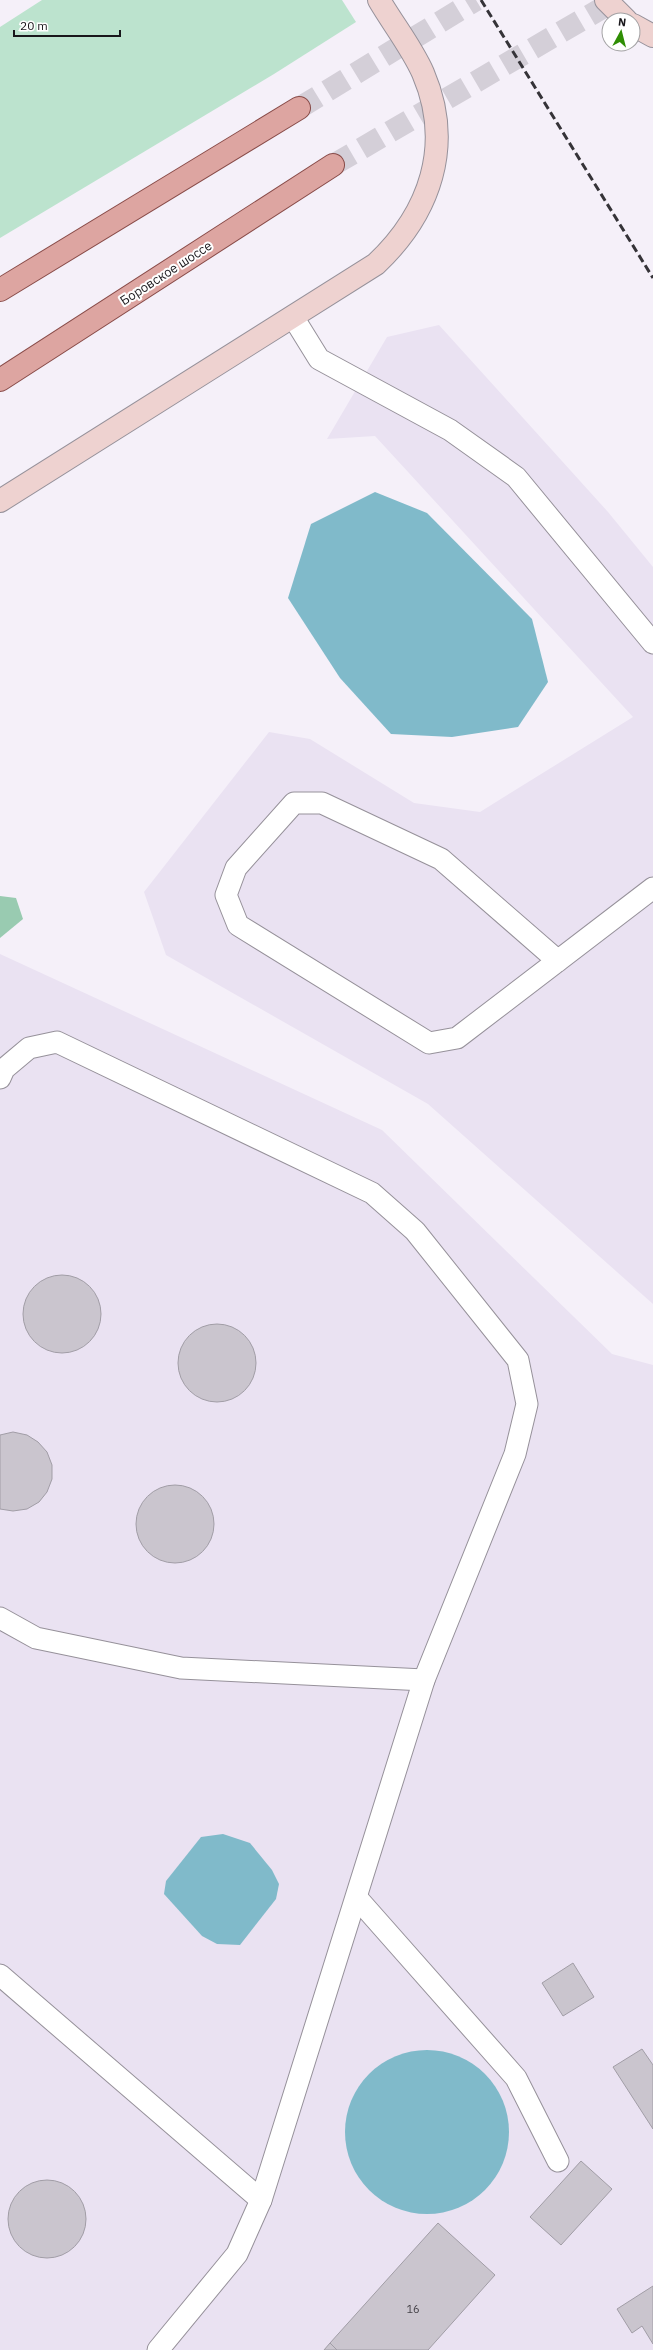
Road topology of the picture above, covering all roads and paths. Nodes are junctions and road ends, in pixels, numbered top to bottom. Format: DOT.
graph roads {
  1 [pos="378,0"];
  2 [pos="606,0"];
  3 [pos="618,12"];
  4 [pos="641,30"];
  5 [pos="653,36"];
  6 [pos="299,108"];
  7 [pos="333,165"];
  8 [pos="0,290"];
  9 [pos="293,317"];
  10 [pos="0,380"];
  11 [pos="0,501"];
  12 [pos="653,643"];
  13 [pos="653,888"];
  14 [pos="558,961"];
  15 [pos="0,1078"];
  16 [pos="0,1618"];
  17 [pos="424,1680"];
  18 [pos="357,1898"];
  19 [pos="0,1975"];
  20 [pos="558,2161"];
  21 [pos="261,2200"];
  22 [pos="158,2350"];
  1 -- 9 [label="street"];
  2 -- 3 [label="street"];
  4 -- 5 [label="street"];
  6 -- 8 [label="main road"];
  7 -- 10 [label="main road, Боровское шоссе"];
  9 -- 11 [label="street"];
  9 -- 12 [label="lane"];
  13 -- 14 [label="lane"];
  14 -- 14 [label="lane"];
  15 -- 17 [label="lane"];
  16 -- 17 [label="lane"];
  17 -- 18 [label="lane"];
  18 -- 20 [label="lane"];
  18 -- 21 [label="lane"];
  19 -- 21 [label="lane"];
  21 -- 22 [label="lane"];
}
